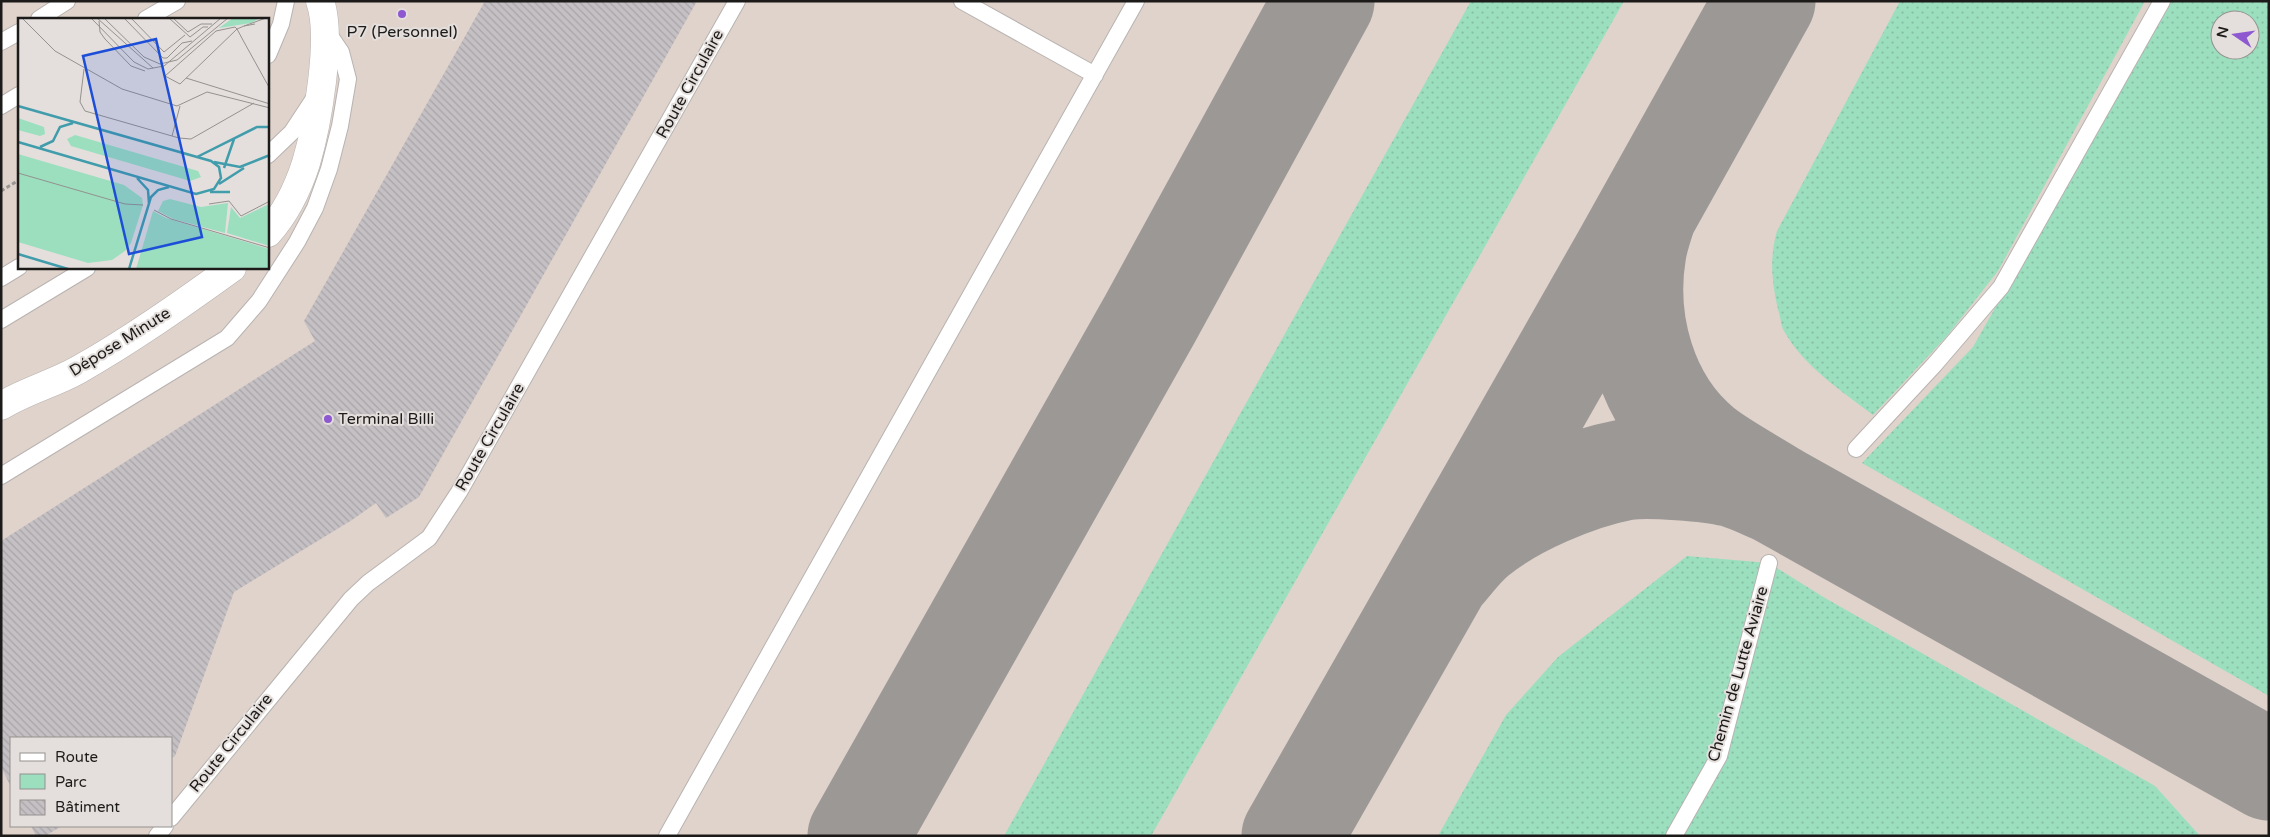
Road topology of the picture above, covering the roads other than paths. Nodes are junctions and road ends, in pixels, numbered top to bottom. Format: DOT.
graph roads {
  1 [pos="67,1"];
  2 [pos="177,1"];
  3 [pos="286,1"];
  4 [pos="737,1"];
  5 [pos="962,1"];
  6 [pos="1136,1"];
  7 [pos="2162,1"];
  8 [pos="322,14"];
  9 [pos="41,18"];
  10 [pos="148,18"];
  11 [pos="18,33"];
  12 [pos="1,42"];
  13 [pos="269,53"];
  14 [pos="1095,75"];
  15 [pos="320,88"];
  16 [pos="18,96"];
  17 [pos="1,106"];
  18 [pos="269,154"];
  19 [pos="269,232"];
  20 [pos="18,268"];
  21 [pos="85,269"];
  22 [pos="231,269"];
  23 [pos="1,278"];
  24 [pos="1,320"];
  25 [pos="1,406"];
  26 [pos="1856,449"];
  27 [pos="1,476"];
  28 [pos="1769,563"];
  29 [pos="172,817"];
  30 [pos="666,836"];
  31 [pos="1674,836"];
  1 -- 9 [label="lane"];
  2 -- 10 [label="lane"];
  3 -- 13 [label="lane"];
  4 -- 29 [label="lane, Route Circulaire"];
  5 -- 14 [label="lane"];
  6 -- 14 [label="lane"];
  7 -- 26 [label="lane"];
  8 -- 15 [label="street"];
  8 -- 27 [label="lane"];
  11 -- 12 [label="lane"];
  14 -- 30 [label="lane"];
  15 -- 18 [label="lane"];
  15 -- 19 [label="street"];
  16 -- 17 [label="lane"];
  20 -- 23 [label="lane"];
  21 -- 24 [label="lane"];
  22 -- 25 [label="street, Dépose Minute"];
  28 -- 31 [label="lane, Chemin de Lutte Aviaire"];
}
